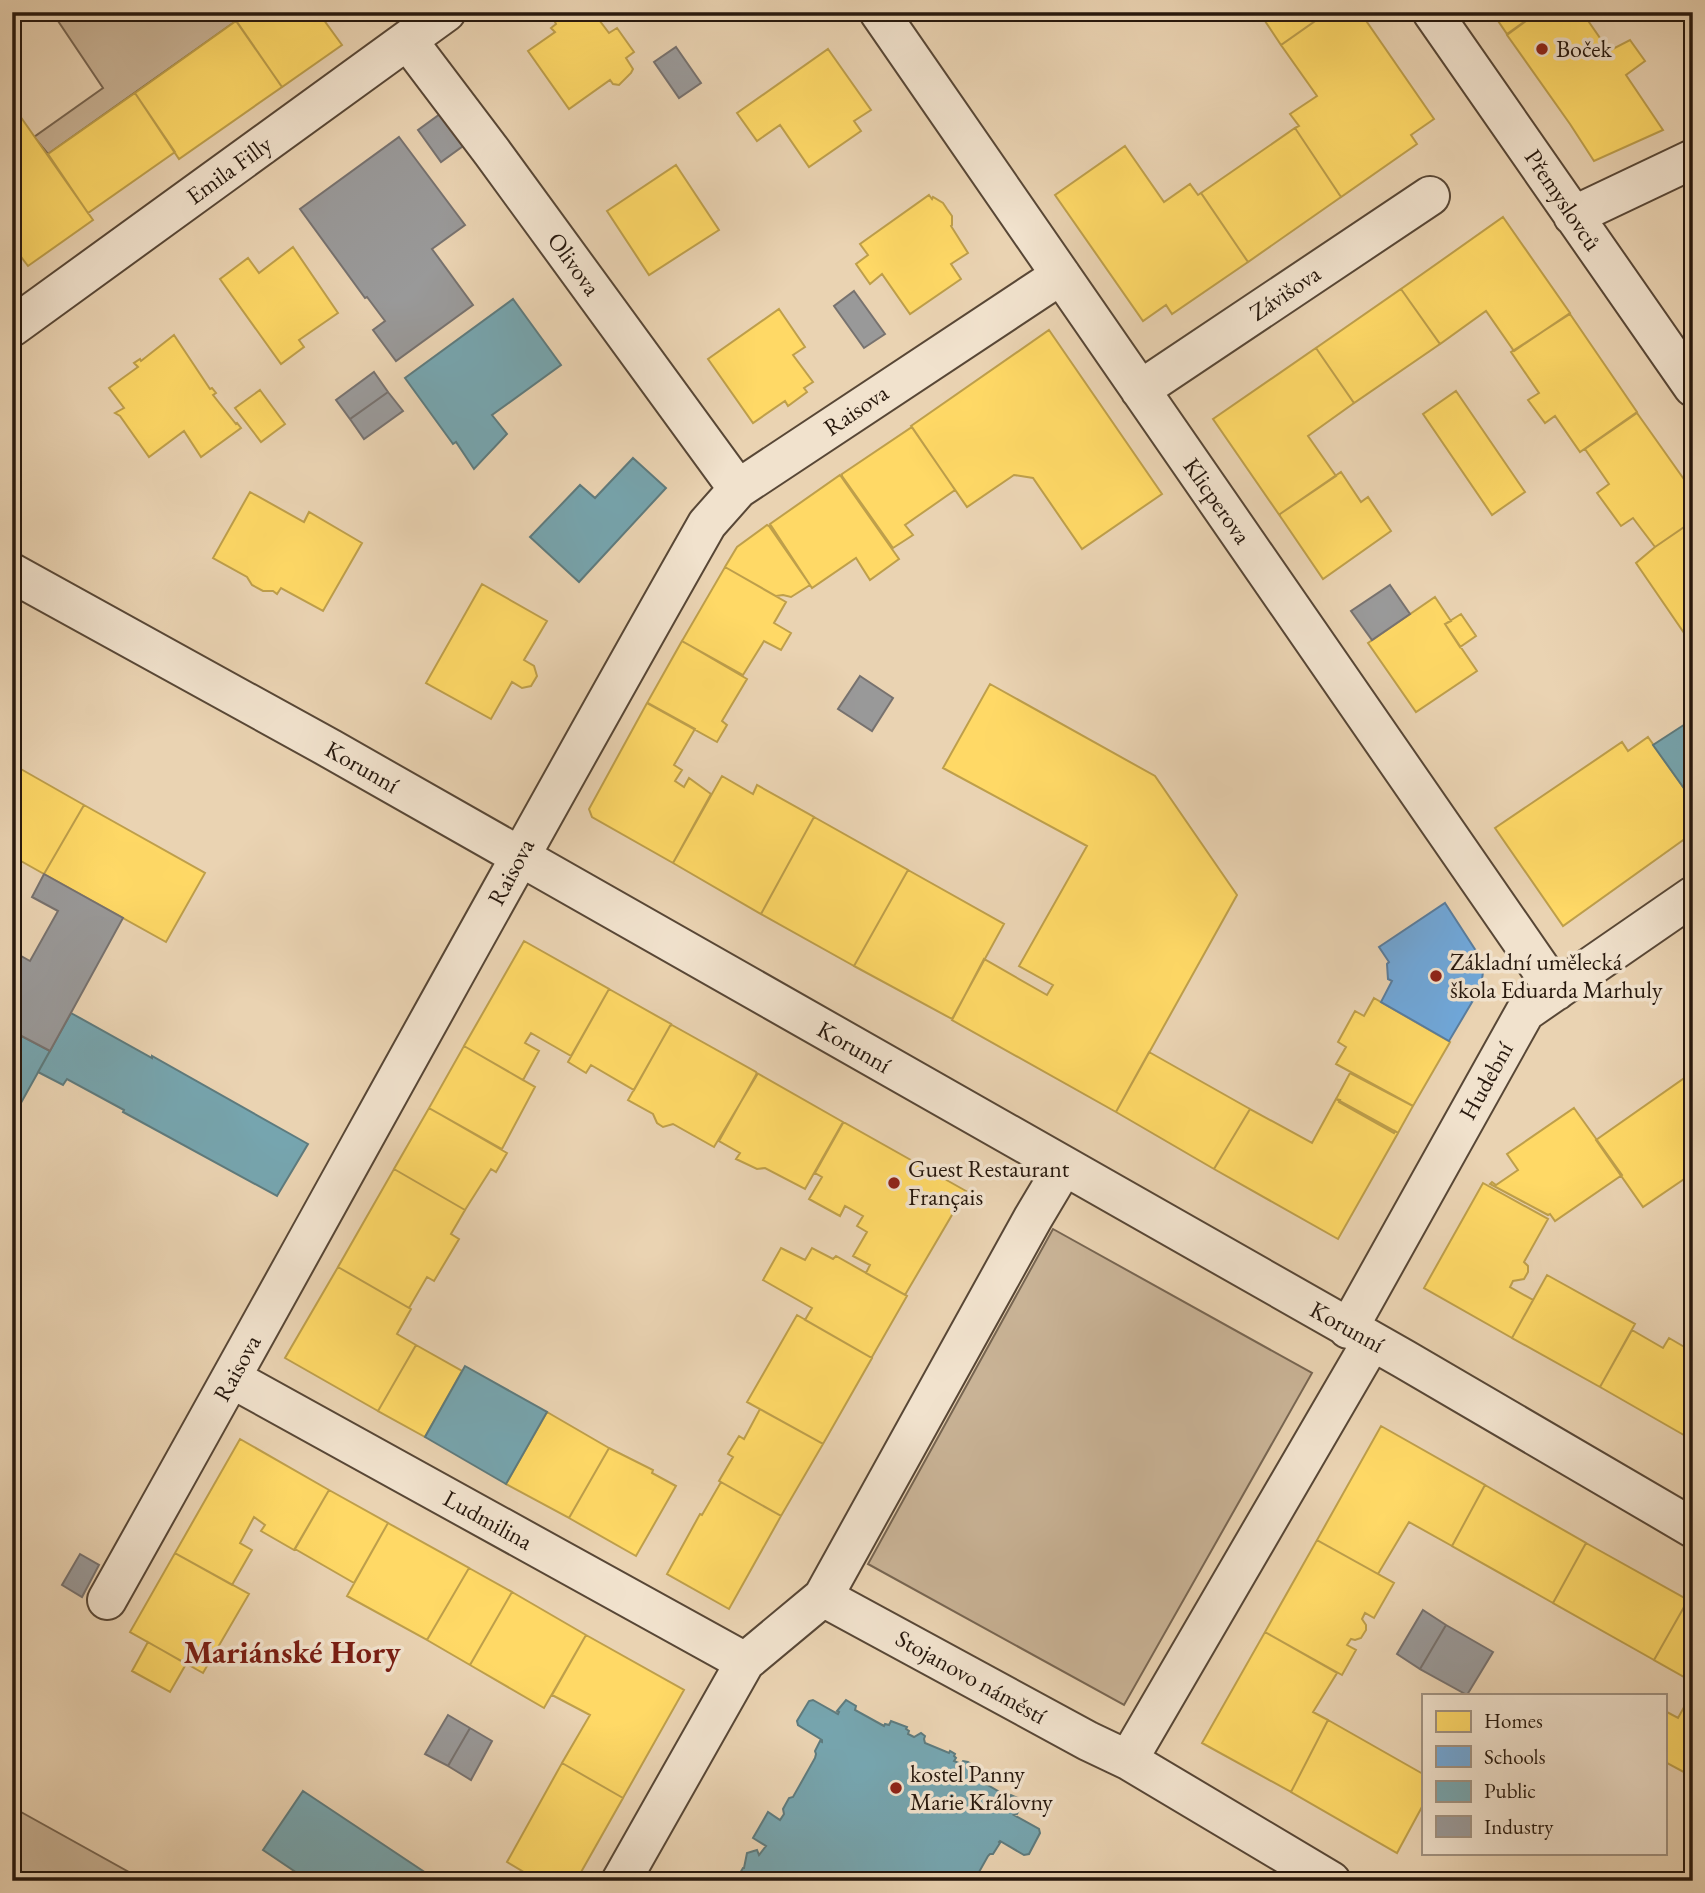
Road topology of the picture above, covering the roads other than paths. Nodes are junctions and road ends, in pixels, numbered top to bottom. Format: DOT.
graph roads {
  1 [pos="446,12"];
  2 [pos="879,12"];
  3 [pos="1432,12"];
  4 [pos="408,41"];
  5 [pos="1693,159"];
  6 [pos="1430,196"];
  7 [pos="1573,216"];
  8 [pos="1061,275"];
  9 [pos="12,327"];
  10 [pos="1693,387"];
  11 [pos="1140,390"];
  12 [pos="738,489"];
  13 [pos="12,573"];
  14 [pos="519,856"];
  15 [pos="1693,896"];
  16 [pos="1556,991"];
  17 [pos="1064,1166"];
  18 [pos="1360,1335"];
  19 [pos="232,1378"];
  20 [pos="1693,1528"];
  21 [pos="823,1597"];
  22 [pos="107,1600"];
  23 [pos="745,1662"];
  24 [pos="1128,1760"];
  25 [pos="621,1881"];
  26 [pos="1331,1881"];
  1 -- 4 [label="street, Emila Filly"];
  2 -- 8 [label="street, Klicperova"];
  3 -- 7 [label="street, Přemyslovců"];
  4 -- 9 [label="street, Emila Filly"];
  4 -- 12 [label="street, Olivova"];
  5 -- 7 [label="street"];
  6 -- 11 [label="street, Závišova"];
  7 -- 10 [label="street, Přemyslovců"];
  8 -- 11 [label="street, Klicperova"];
  8 -- 12 [label="street, Raisova"];
  11 -- 16 [label="street, Klicperova"];
  12 -- 14 [label="street, Raisova"];
  13 -- 14 [label="street, Korunní"];
  14 -- 17 [label="street, Korunní"];
  14 -- 19 [label="street, Raisova"];
  15 -- 16 [label="street, Hudební"];
  16 -- 18 [label="street, Hudební"];
  17 -- 18 [label="street, Korunní"];
  17 -- 21 [label="street"];
  18 -- 20 [label="street, Korunní"];
  18 -- 24 [label="street"];
  19 -- 22 [label="street, Raisova"];
  19 -- 23 [label="street, Ludmilina"];
  21 -- 23 [label="street"];
  21 -- 24 [label="street, Stojanovo náměstí"];
  23 -- 25 [label="street"];
  24 -- 26 [label="street, Stojanovo náměstí"];
}
